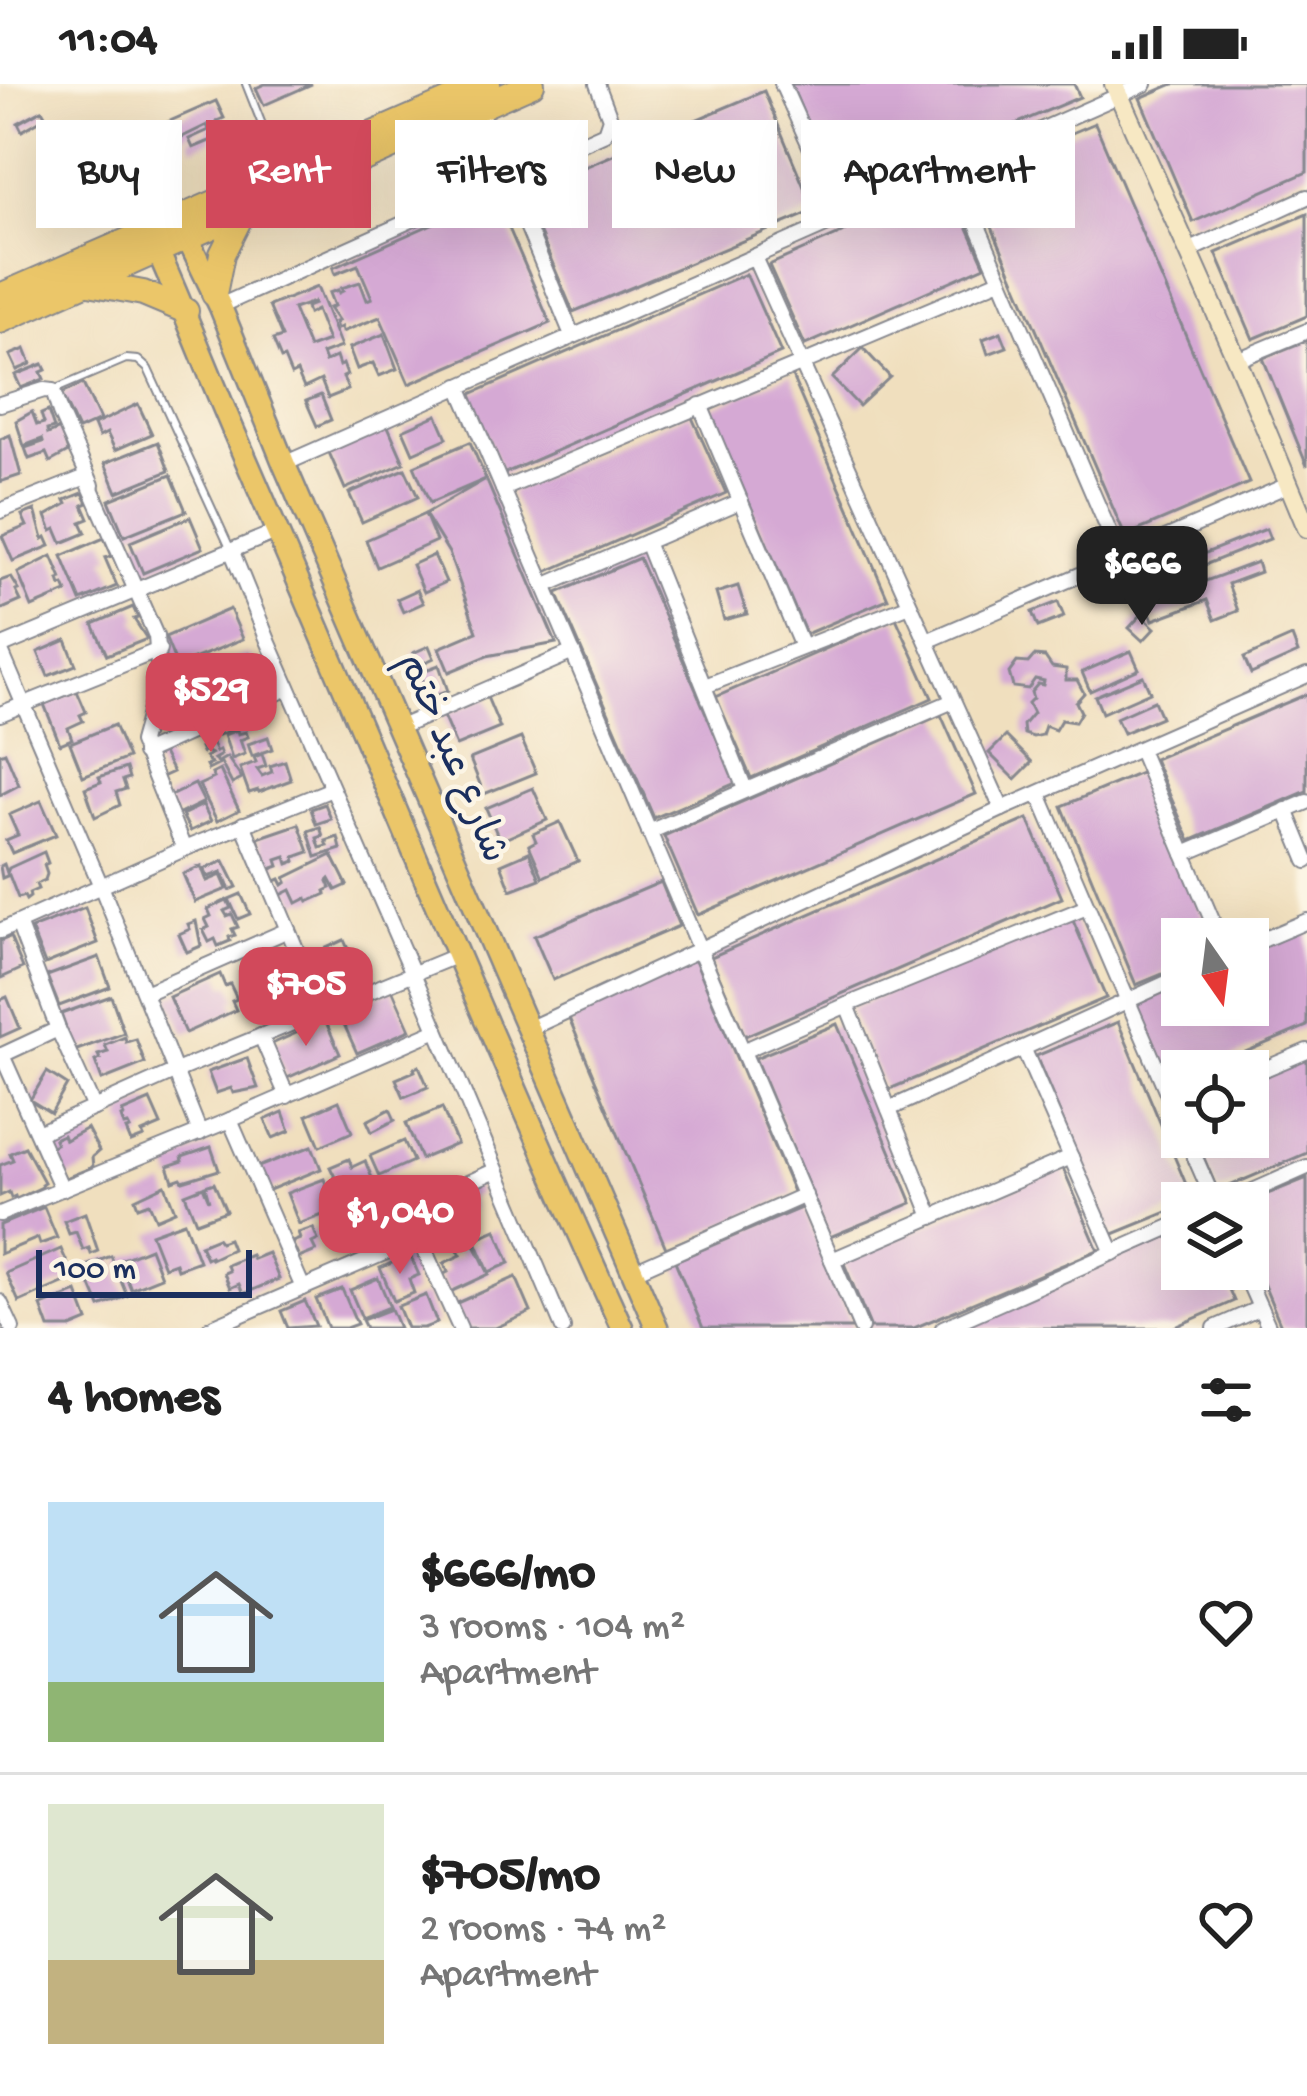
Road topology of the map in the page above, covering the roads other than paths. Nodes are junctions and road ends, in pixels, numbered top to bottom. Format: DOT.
graph roads {
  1 [pos="246,84"];
  2 [pos="532,84"];
  3 [pos="597,84"];
  4 [pos="782,84"];
  5 [pos="1145,84"];
  6 [pos="1116,89"];
  7 [pos="483,96"];
  8 [pos="260,120"];
  9 [pos="1054,120"];
  10 [pos="801,126"];
  11 [pos="371,139"];
  12 [pos="588,142"];
  13 [pos="371,150"];
  14 [pos="1307,197"];
  15 [pos="206,215"];
  16 [pos="206,222"];
  17 [pos="395,226"];
  18 [pos="183,228"];
  19 [pos="235,228"];
  20 [pos="528,228"];
  21 [pos="820,228"];
  22 [pos="978,228"];
  23 [pos="154,241"];
  24 [pos="1188,251"];
  25 [pos="92,254"];
  26 [pos="754,257"];
  27 [pos="1000,280"];
  28 [pos="0,282"];
  29 [pos="87,282"];
  30 [pos="0,296"];
  31 [pos="217,300"];
  32 [pos="186,311"];
  33 [pos="0,321"];
  34 [pos="1307,331"];
  35 [pos="572,335"];
  36 [pos="1237,360"];
  37 [pos="802,362"];
  38 [pos="459,386"];
  39 [pos="53,391"];
  40 [pos="0,404"];
  41 [pos="700,405"];
  42 [pos="284,464"];
  43 [pos="1288,485"];
  44 [pos="503,489"];
  45 [pos="742,500"];
  46 [pos="0,511"];
  47 [pos="105,517"];
  48 [pos="1307,528"];
  49 [pos="278,531"];
  50 [pos="646,542"];
  51 [pos="232,552"];
  52 [pos="1120,556"];
  53 [pos="544,586"];
  54 [pos="137,591"];
  55 [pos="910,604"];
  56 [pos="926,641"];
  57 [pos="802,647"];
  58 [pos="0,648"];
  59 [pos="159,650"];
  60 [pos="573,652"];
  61 [pos="1307,675"];
  62 [pos="705,686"];
  63 [pos="288,688"];
  64 [pos="953,701"];
  65 [pos="22,704"];
  66 [pos="0,714"];
  67 [pos="398,728"];
  68 [pos="1140,750"];
  69 [pos="144,753"];
  70 [pos="332,789"];
  71 [pos="745,789"];
  72 [pos="1039,794"];
  73 [pos="1307,802"];
  74 [pos="1002,809"];
  75 [pos="1286,810"];
  76 [pos="243,824"];
  77 [pos="650,832"];
  78 [pos="184,849"];
  79 [pos="1184,854"];
  80 [pos="1307,861"];
  81 [pos="101,886"];
  82 [pos="1088,907"];
  83 [pos="1211,918"];
  84 [pos="1307,921"];
  85 [pos="18,923"];
  86 [pos="288,930"];
  87 [pos="0,931"];
  88 [pos="1269,937"];
  89 [pos="699,948"];
  90 [pos="458,955"];
  91 [pos="412,974"];
  92 [pos="1161,986"];
  93 [pos="145,993"];
  94 [pos="1128,1002"];
  95 [pos="848,1005"];
  96 [pos="322,1010"];
  97 [pos="58,1028"];
  98 [pos="437,1030"];
  99 [pos="526,1030"];
  100 [pos="261,1036"];
  101 [pos="1024,1050"];
  102 [pos="743,1051"];
  103 [pos="1307,1051"];
  104 [pos="1,1056"];
  105 [pos="1269,1067"];
  106 [pos="176,1071"];
  107 [pos="1161,1071"];
  108 [pos="287,1096"];
  109 [pos="94,1108"];
  110 [pos="889,1109"];
  111 [pos="230,1120"];
  112 [pos="38,1133"];
  113 [pos="200,1133"];
  114 [pos="1071,1156"];
  115 [pos="1307,1167"];
  116 [pos="496,1170"];
  117 [pos="1269,1184"];
  118 [pos="62,1189"];
  119 [pos="805,1196"];
  120 [pos="0,1214"];
  121 [pos="932,1216"];
  122 [pos="1161,1231"];
  123 [pos="419,1238"];
  124 [pos="1113,1253"];
  125 [pos="832,1260"];
  126 [pos="632,1272"];
  127 [pos="303,1288"];
  128 [pos="1252,1290"];
  129 [pos="0,1302"];
  130 [pos="1260,1308"];
  131 [pos="653,1320"];
  132 [pos="621,1326"];
  133 [pos="458,1327"];
  134 [pos="12,1328"];
  135 [pos="210,1328"];
  136 [pos="562,1328"];
  137 [pos="862,1328"];
  138 [pos="943,1328"];
  139 [pos="1215,1328"];
  140 [pos="1269,1328"];
  1 -- 8 [label="lane"];
  2 -- 7 [label="highway"];
  3 -- 12 [label="street"];
  4 -- 10 [label="street"];
  5 -- 6 [label="street"];
  6 -- 9 [label="street"];
  6 -- 24 [label="street"];
  7 -- 11 [label="highway"];
  7 -- 13 [label="highway"];
  14 -- 24 [label="street"];
  15 -- 18 [label="highway"];
  16 -- 18 [label="highway"];
  17 -- 31 [label="street"];
  18 -- 23 [label="highway"];
  18 -- 31 [label="main road, شارع عبد ختم"];
  19 -- 31 [label="highway"];
  20 -- 35 [label="street"];
  21 -- 26 [label="street"];
  22 -- 27 [label="street"];
  23 -- 25 [label="highway"];
  23 -- 29 [label="highway"];
  23 -- 32 [label="main road, شارع عبد ختم"];
  24 -- 36 [label="street"];
  25 -- 28 [label="highway"];
  25 -- 30 [label="highway"];
  26 -- 35 [label="street"];
  26 -- 37 [label="street"];
  27 -- 37 [label="street"];
  27 -- 52 [label="street"];
  29 -- 32 [label="highway"];
  29 -- 33 [label="highway"];
  31 -- 42 [label="main road, شارع عبد ختم"];
  32 -- 49 [label="main road, شارع عبد ختم"];
  34 -- 36 [label="street"];
  35 -- 38 [label="street"];
  36 -- 43 [label="street"];
  37 -- 41 [label="street"];
  37 -- 55 [label="street"];
  38 -- 42 [label="street"];
  38 -- 44 [label="street"];
  39 -- 40 [label="street"];
  39 -- 47 [label="street"];
  39 -- 51 [label="lane"];
  41 -- 44 [label="street"];
  41 -- 45 [label="street"];
  42 -- 67 [label="main road, شارع عبد ختم"];
  43 -- 48 [label="street"];
  43 -- 52 [label="street"];
  44 -- 53 [label="street"];
  45 -- 50 [label="street"];
  45 -- 57 [label="street"];
  46 -- 47 [label="street"];
  47 -- 54 [label="street"];
  49 -- 51 [label="street"];
  49 -- 90 [label="main road, شارع عبد ختم"];
  50 -- 53 [label="street"];
  50 -- 62 [label="street"];
  51 -- 54 [label="street"];
  51 -- 63 [label="street"];
  52 -- 56 [label="street"];
  53 -- 60 [label="street"];
  54 -- 58 [label="street"];
  54 -- 59 [label="street"];
  55 -- 56 [label="street"];
  55 -- 57 [label="street"];
  56 -- 64 [label="street"];
  57 -- 62 [label="street"];
  58 -- 65 [label="street"];
  59 -- 65 [label="street"];
  59 -- 69 [label="street"];
  60 -- 67 [label="street"];
  60 -- 77 [label="street"];
  61 -- 68 [label="street"];
  62 -- 71 [label="street"];
  63 -- 69 [label="street"];
  63 -- 70 [label="street"];
  64 -- 71 [label="street"];
  64 -- 74 [label="street"];
  65 -- 66 [label="street"];
  65 -- 81 [label="street"];
  67 -- 99 [label="main road, شارع عبد ختم"];
  68 -- 72 [label="street"];
  68 -- 79 [label="street"];
  69 -- 78 [label="street"];
  70 -- 76 [label="street"];
  70 -- 91 [label="street"];
  71 -- 77 [label="street"];
  72 -- 74 [label="street"];
  72 -- 82 [label="street"];
  73 -- 75 [label="street"];
  74 -- 89 [label="street"];
  75 -- 79 [label="street"];
  75 -- 80 [label="street"];
  76 -- 78 [label="street"];
  76 -- 86 [label="street"];
  77 -- 89 [label="street"];
  78 -- 81 [label="street"];
  79 -- 83 [label="street"];
  81 -- 85 [label="street"];
  81 -- 93 [label="street"];
  82 -- 94 [label="street"];
  82 -- 95 [label="street"];
  84 -- 88 [label="street"];
  85 -- 87 [label="street"];
  85 -- 97 [label="street"];
  86 -- 93 [label="street"];
  86 -- 96 [label="street"];
  89 -- 99 [label="street"];
  89 -- 102 [label="street"];
  90 -- 91 [label="street"];
  90 -- 132 [label="main road, شارع عبد ختم"];
  91 -- 96 [label="street"];
  91 -- 98 [label="street"];
  92 -- 94 [label="street"];
  93 -- 106 [label="street"];
  94 -- 101 [label="street"];
  94 -- 107 [label="street"];
  95 -- 102 [label="street"];
  95 -- 110 [label="street"];
  96 -- 100 [label="street"];
  97 -- 104 [label="street"];
  97 -- 109 [label="street"];
  98 -- 108 [label="street"];
  98 -- 116 [label="street"];
  99 -- 126 [label="main road, شارع عبد ختم"];
  100 -- 106 [label="street"];
  100 -- 108 [label="street"];
  101 -- 110 [label="street"];
  101 -- 114 [label="street"];
  102 -- 119 [label="street"];
  103 -- 105 [label="street"];
  104 -- 112 [label="street"];
  106 -- 109 [label="street"];
  106 -- 113 [label="street"];
  108 -- 111 [label="street"];
  109 -- 112 [label="street"];
  110 -- 121 [label="street"];
  111 -- 113 [label="street"];
  111 -- 127 [label="street"];
  112 -- 118 [label="street"];
  113 -- 118 [label="street"];
  114 -- 121 [label="street"];
  114 -- 124 [label="street"];
  115 -- 117 [label="street"];
  116 -- 123 [label="street"];
  116 -- 136 [label="street"];
  118 -- 120 [label="street"];
  119 -- 125 [label="street"];
  119 -- 126 [label="street"];
  121 -- 125 [label="street"];
  122 -- 124 [label="street"];
  123 -- 127 [label="street"];
  123 -- 133 [label="street"];
  124 -- 138 [label="street"];
  125 -- 137 [label="street"];
  126 -- 131 [label="main road, شارع عبد ختم"];
  127 -- 135 [label="street"];
  128 -- 130 [label="street"];
  129 -- 134 [label="street"];
  130 -- 139 [label="street"];
  130 -- 140 [label="street"];
  131 -- 132 [label="main road"];
}
